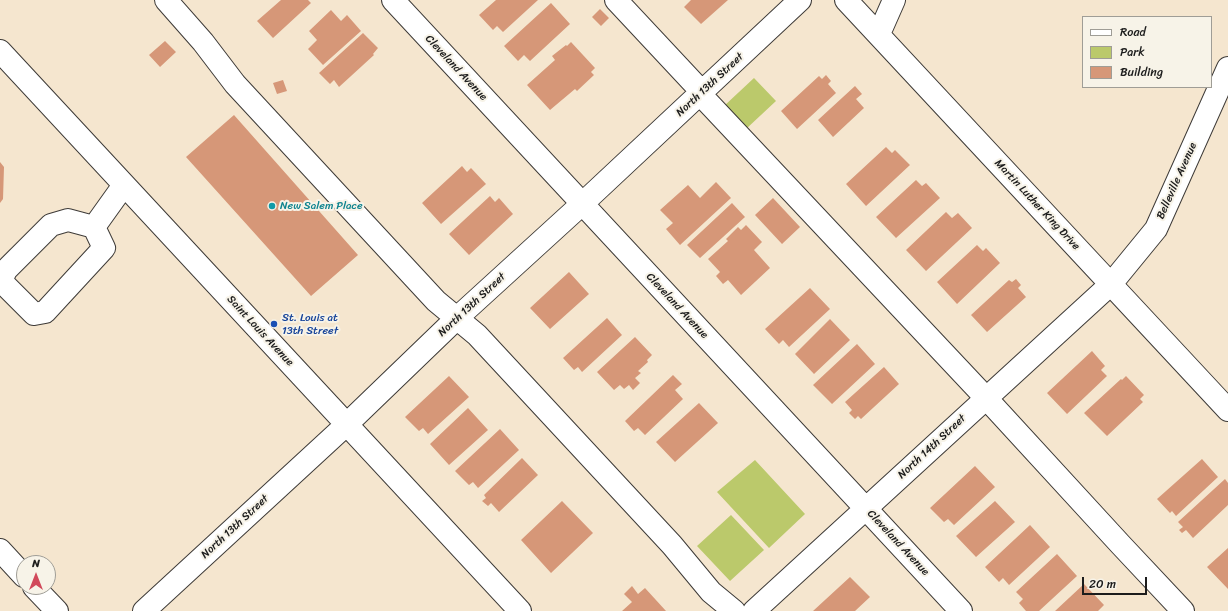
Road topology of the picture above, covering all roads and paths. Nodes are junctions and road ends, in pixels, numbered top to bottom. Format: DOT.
graph roads {
  1 [pos="166,0"];
  2 [pos="393,0"];
  3 [pos="616,0"];
  4 [pos="800,0"];
  5 [pos="846,0"];
  6 [pos="894,0"];
  7 [pos="879,34"];
  8 [pos="0,51"];
  9 [pos="1228,68"];
  10 [pos="701,93"];
  11 [pos="124,185"];
  12 [pos="582,204"];
  13 [pos="94,227"];
  14 [pos="0,281"];
  15 [pos="1110,284"];
  16 [pos="457,318"];
  17 [pos="986,398"];
  18 [pos="1228,410"];
  19 [pos="346,424"];
  20 [pos="866,508"];
  21 [pos="0,550"];
  22 [pos="16,567"];
  23 [pos="42,595"];
  24 [pos="57,611"];
  25 [pos="144,611"];
  26 [pos="520,611"];
  27 [pos="734,611"];
  28 [pos="754,611"];
  29 [pos="961,611"];
  30 [pos="1183,611"];
  1 -- 16 [label="street"];
  2 -- 12 [label="street, Cleveland Avenue"];
  3 -- 10 [label="street"];
  4 -- 10 [label="street, North 13th Street"];
  5 -- 7 [label="street, Martin Luther King Drive"];
  6 -- 7 [label="street"];
  7 -- 15 [label="street, Martin Luther King Drive"];
  8 -- 11 [label="street, Saint Louis Avenue"];
  9 -- 15 [label="street, Belleville Avenue"];
  10 -- 12 [label="street, North 13th Street"];
  10 -- 17 [label="street"];
  11 -- 13 [label="street"];
  11 -- 19 [label="street, Saint Louis Avenue"];
  12 -- 16 [label="street, North 13th Street"];
  12 -- 20 [label="street, Cleveland Avenue"];
  13 -- 14 [label="street"];
  13 -- 14 [label="street"];
  15 -- 17 [label="street, North 14th Street"];
  15 -- 18 [label="street, Martin Luther King Drive"];
  16 -- 19 [label="street, North 13th Street"];
  16 -- 27 [label="street"];
  17 -- 20 [label="street, North 14th Street"];
  17 -- 30 [label="street"];
  19 -- 25 [label="street, North 13th Street"];
  19 -- 26 [label="street, Saint Louis Avenue"];
  20 -- 28 [label="street, North 14th Street"];
  20 -- 29 [label="street, Cleveland Avenue"];
  21 -- 22 [label="street"];
  23 -- 24 [label="street"];
}
